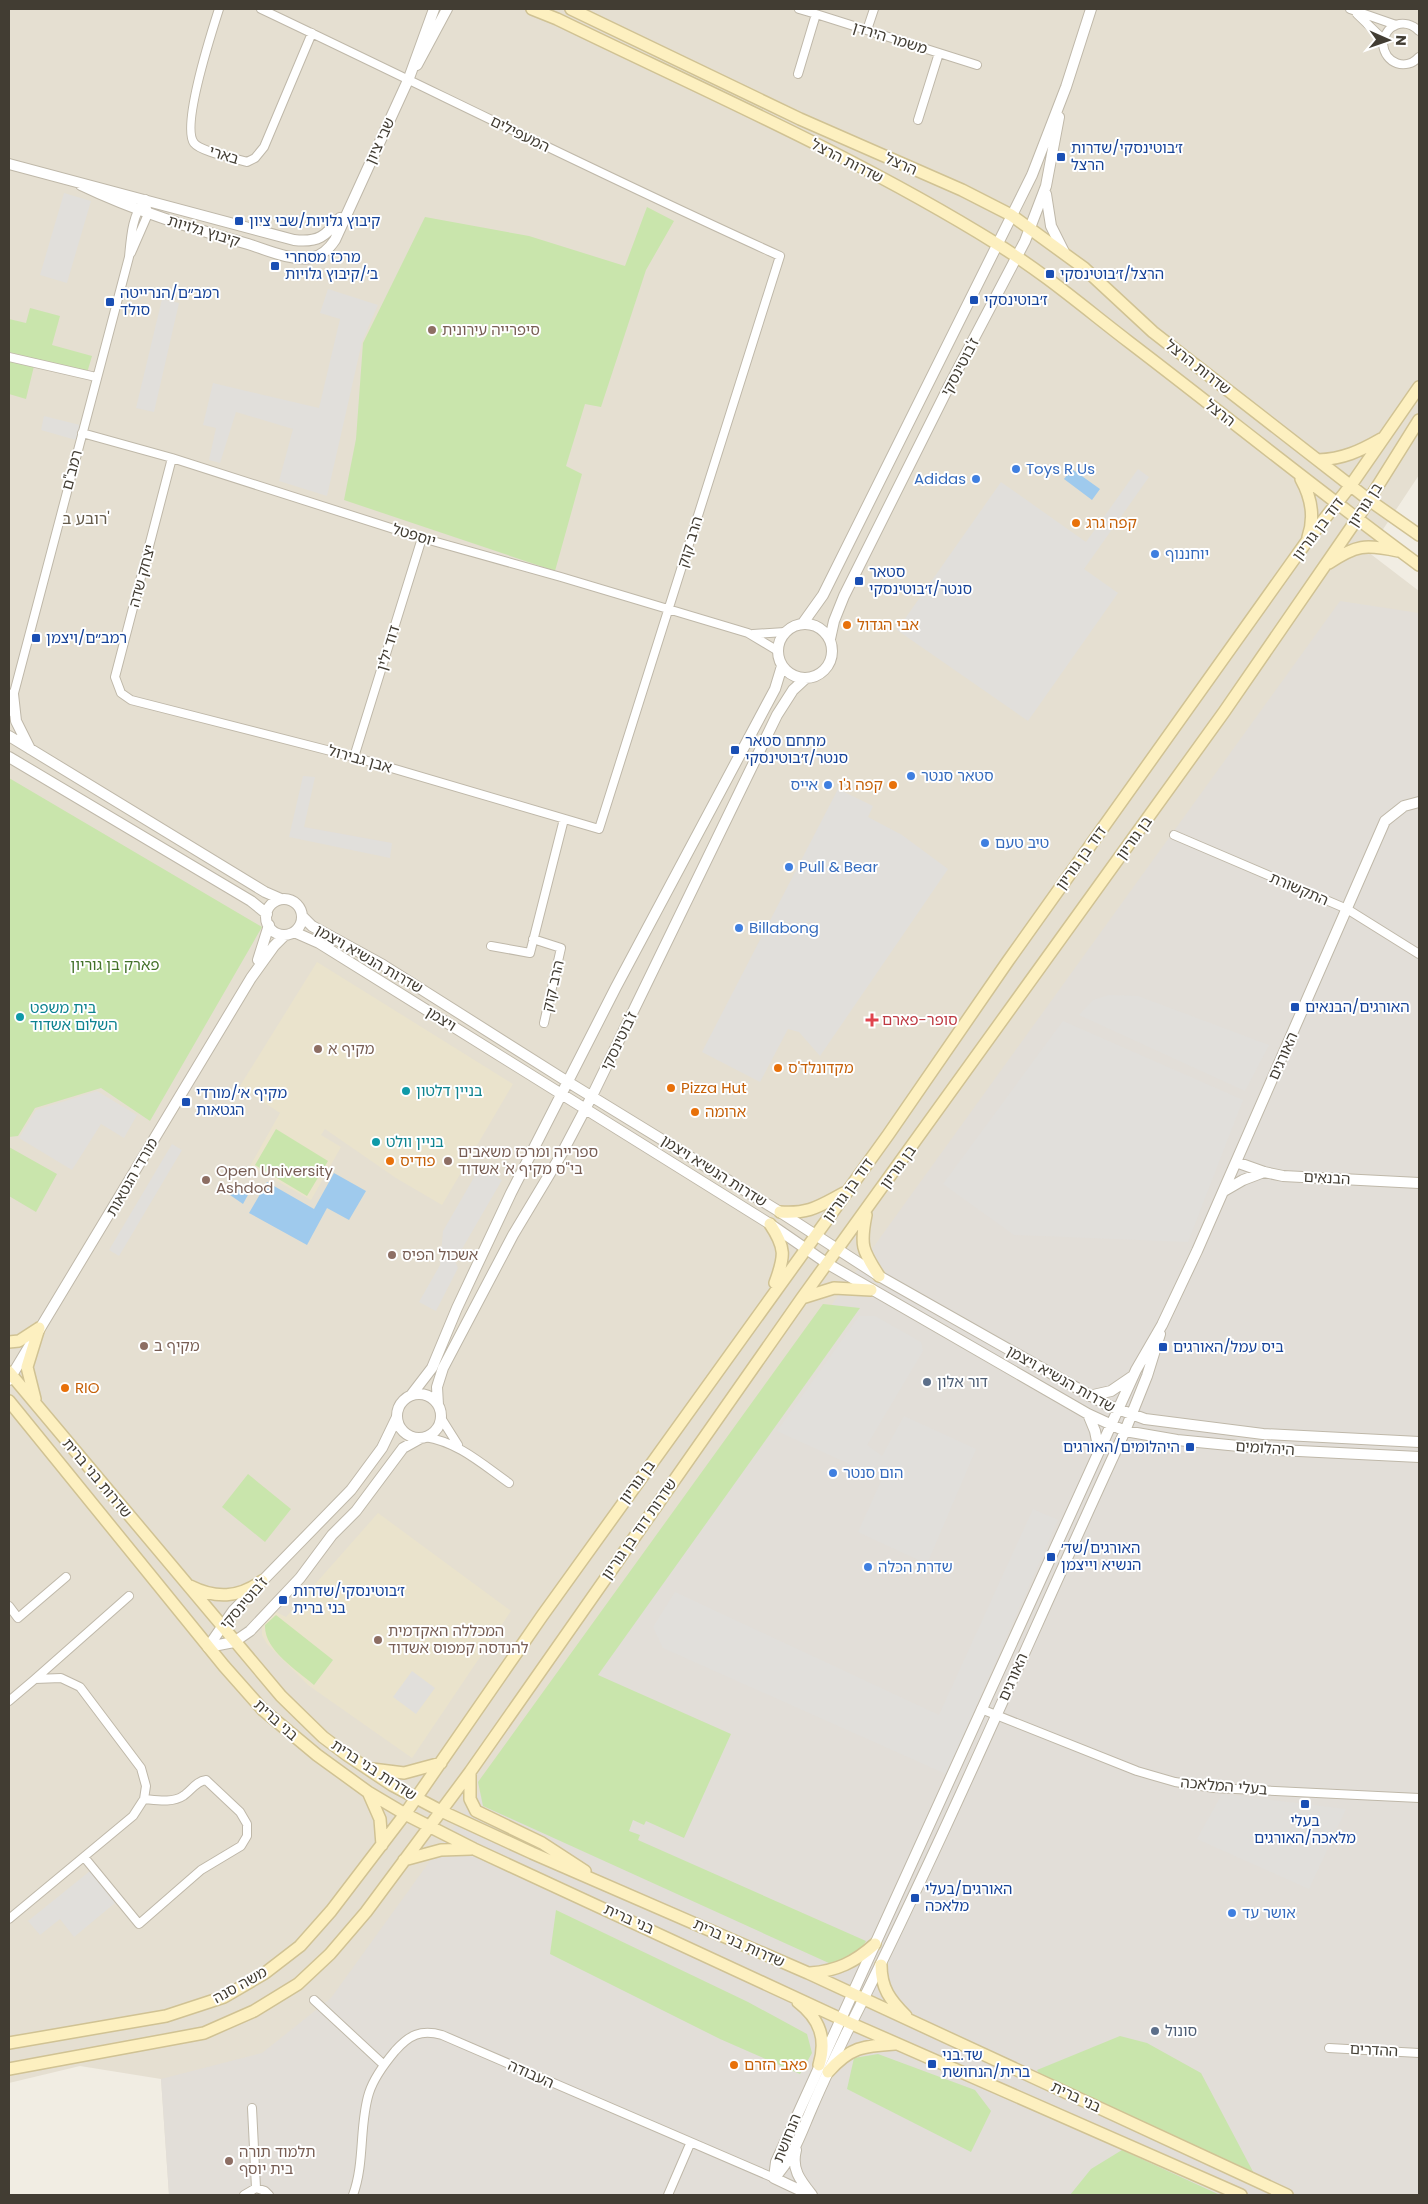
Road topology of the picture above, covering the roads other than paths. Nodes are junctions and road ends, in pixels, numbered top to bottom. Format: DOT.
graph roads {
  1 [pos="219,9"];
  2 [pos="261,9"];
  3 [pos="434,9"];
  4 [pos="447,9"];
  5 [pos="532,9"];
  6 [pos="571,9"];
  7 [pos="799,9"];
  8 [pos="874,9"];
  9 [pos="1092,9"];
  10 [pos="1351,9"];
  11 [pos="816,14"];
  12 [pos="1396,25"];
  13 [pos="867,30"];
  14 [pos="1419,31"];
  15 [pos="312,33"];
  16 [pos="1383,39"];
  17 [pos="939,53"];
  18 [pos="1419,57"];
  19 [pos="977,65"];
  20 [pos="798,74"];
  21 [pos="409,78"];
  22 [pos="1066,87"];
  23 [pos="918,120"];
  24 [pos="872,151"];
  25 [pos="9,164"];
  26 [pos="81,185"];
  27 [pos="1046,186"];
  28 [pos="145,199"];
  29 [pos="351,203"];
  30 [pos="137,210"];
  31 [pos="148,214"];
  32 [pos="1012,215"];
  33 [pos="1031,228"];
  34 [pos="312,242"];
  35 [pos="996,244"];
  36 [pos="329,249"];
  37 [pos="1064,252"];
  38 [pos="780,256"];
  39 [pos="129,257"];
  40 [pos="1018,258"];
  41 [pos="1141,351"];
  42 [pos="9,357"];
  43 [pos="96,377"];
  44 [pos="1419,387"];
  45 [pos="1419,420"];
  46 [pos="82,433"];
  47 [pos="1384,437"];
  48 [pos="172,458"];
  49 [pos="1318,460"];
  50 [pos="1298,475"];
  51 [pos="1351,485"];
  52 [pos="1369,500"];
  53 [pos="1337,504"];
  54 [pos="1357,519"];
  55 [pos="1419,535"];
  56 [pos="422,538"];
  57 [pos="1307,542"];
  58 [pos="1402,552"];
  59 [pos="1419,564"];
  60 [pos="1323,567"];
  61 [pos="669,609"];
  62 [pos="803,623"];
  63 [pos="785,632"];
  64 [pos="748,633"];
  65 [pos="830,639"];
  66 [pos="778,650"];
  67 [pos="782,666"];
  68 [pos="806,678"];
  69 [pos="121,693"];
  70 [pos="11,696"];
  71 [pos="9,712"];
  72 [pos="9,736"];
  73 [pos="30,750"];
  74 [pos="9,757"];
  75 [pos="354,757"];
  76 [pos="1419,802"];
  77 [pos="564,819"];
  78 [pos="599,829"];
  79 [pos="1174,835"];
  80 [pos="281,899"];
  81 [pos="1347,909"];
  82 [pos="267,914"];
  83 [pos="302,916"];
  84 [pos="269,926"];
  85 [pos="290,933"];
  86 [pos="533,939"];
  87 [pos="491,946"];
  88 [pos="1419,954"];
  89 [pos="251,978"];
  90 [pos="544,1023"];
  91 [pos="568,1082"];
  92 [pos="562,1094"];
  93 [pos="592,1096"];
  94 [pos="585,1109"];
  95 [pos="1236,1162"];
  96 [pos="1264,1172"];
  97 [pos="1419,1183"];
  98 [pos="1224,1190"];
  99 [pos="848,1191"];
  100 [pos="868,1209"];
  101 [pos="780,1212"];
  102 [pos="770,1224"];
  103 [pos="815,1234"];
  104 [pos="805,1248"];
  105 [pos="839,1249"];
  106 [pos="828,1264"];
  107 [pos="879,1276"];
  108 [pos="871,1290"];
  109 [pos="770,1297"];
  110 [pos="802,1298"];
  111 [pos="1162,1325"];
  112 [pos="39,1328"];
  113 [pos="9,1342"];
  114 [pos="1134,1375"];
  115 [pos="10,1376"];
  116 [pos="412,1394"];
  117 [pos="1089,1396"];
  118 [pos="9,1401"];
  119 [pos="438,1405"];
  120 [pos="37,1406"];
  121 [pos="1119,1410"];
  122 [pos="1088,1414"];
  123 [pos="1132,1415"];
  124 [pos="397,1417"];
  125 [pos="441,1418"];
  126 [pos="9,1419"];
  127 [pos="1112,1425"];
  128 [pos="31,1431"];
  129 [pos="1125,1431"];
  130 [pos="423,1437"];
  131 [pos="1419,1442"];
  132 [pos="463,1450"];
  133 [pos="1099,1451"];
  134 [pos="1419,1457"];
  135 [pos="509,1483"];
  136 [pos="592,1546"];
  137 [pos="66,1578"];
  138 [pos="262,1581"];
  139 [pos="185,1583"];
  140 [pos="129,1596"];
  141 [pos="9,1606"];
  142 [pos="222,1628"];
  143 [pos="234,1642"];
  144 [pos="208,1647"];
  145 [pos="35,1679"];
  146 [pos="9,1701"];
  147 [pos="981,1709"];
  148 [pos="996,1715"];
  149 [pos="441,1763"];
  150 [pos="367,1769"];
  151 [pos="470,1772"];
  152 [pos="368,1792"];
  153 [pos="416,1798"];
  154 [pos="1419,1798"];
  155 [pos="144,1799"];
  156 [pos="441,1810"];
  157 [pos="405,1814"];
  158 [pos="430,1827"];
  159 [pos="382,1845"];
  160 [pos="474,1849"];
  161 [pos="84,1856"];
  162 [pos="404,1860"];
  163 [pos="596,1880"];
  164 [pos="9,1919"];
  165 [pos="875,1944"];
  166 [pos="882,1965"];
  167 [pos="808,1973"];
  168 [pos="783,1990"];
  169 [pos="851,1994"];
  170 [pos="314,2000"];
  171 [pos="864,2000"];
  172 [pos="840,2017"];
  173 [pos="911,2021"];
  174 [pos="852,2024"];
  175 [pos="9,2043"];
  176 [pos="897,2044"];
  177 [pos="1329,2048"];
  178 [pos="1419,2053"];
  179 [pos="384,2065"];
  180 [pos="823,2068"];
  181 [pos="9,2069"];
  182 [pos="252,2108"];
  183 [pos="801,2134"];
  184 [pos="1107,2136"];
  185 [pos="690,2144"];
  186 [pos="774,2178"];
  187 [pos="256,2188"];
  188 [pos="244,2195"];
  189 [pos="269,2195"];
  190 [pos="353,2195"];
  191 [pos="668,2195"];
  192 [pos="811,2195"];
  193 [pos="1241,2195"];
  194 [pos="1287,2195"];
  1 -- 15 [label="street, בארי"];
  2 -- 15 [label="street, המעפילים"];
  3 -- 21 [label="street, שבי ציון"];
  4 -- 21 [label="street, שבי ציון"];
  5 -- 35 [label="main road, שדרות הרצל"];
  6 -- 24 [label="main road, שדרות הרצל"];
  7 -- 11 [label="street, משמר הירדן"];
  8 -- 13 [label="street"];
  9 -- 22 [label="street, ז'בוטינסקי"];
  10 -- 12 [label="street"];
  10 -- 16 [label="street"];
  11 -- 13 [label="street, משמר הירדן"];
  11 -- 20 [label="street"];
  12 -- 14 [label="street"];
  12 -- 16 [label="street"];
  13 -- 17 [label="street, משמר הירדן"];
  15 -- 21 [label="street, המעפילים"];
  16 -- 18 [label="street"];
  17 -- 19 [label="street, משמר הירדן"];
  17 -- 23 [label="street, משמר הירדן"];
  21 -- 29 [label="street, שבי ציון"];
  21 -- 38 [label="street, המעפילים"];
  22 -- 27 [label="street, ז'בוטינסקי"];
  22 -- 32 [label="street, ז'בוטינסקי"];
  24 -- 32 [label="main road, הרצל"];
  25 -- 26 [label="street, קיבוץ גלויות"];
  26 -- 28 [label="street, קיבוץ גלויות"];
  26 -- 30 [label="street, קיבוץ גלויות"];
  27 -- 33 [label="street, ז'בוטינסקי"];
  27 -- 37 [label="street"];
  28 -- 30 [label="street, רמב\"ם"];
  28 -- 31 [label="street"];
  28 -- 34 [label="street, קיבוץ גלויות"];
  29 -- 34 [label="street, שבי ציון"];
  29 -- 36 [label="street, שבי ציון"];
  30 -- 31 [label="street, קיבוץ גלויות"];
  30 -- 39 [label="street, רמב\"ם"];
  31 -- 36 [label="street, קיבוץ גלויות"];
  31 -- 39 [label="street, רמב\"ם"];
  32 -- 33 [label="main road, שדרות הרצל"];
  32 -- 35 [label="street, ז'בוטינסקי"];
  33 -- 37 [label="main road, שדרות הרצל"];
  33 -- 40 [label="street, ז'בוטינסקי"];
  35 -- 40 [label="main road, שדרות הרצל"];
  35 -- 62 [label="street, ז'בוטינסקי"];
  37 -- 49 [label="main road, שדרות הרצל"];
  38 -- 61 [label="street, הרב קוק"];
  39 -- 43 [label="street, רמב\"ם"];
  40 -- 41 [label="main road, שדרות הרצל"];
  40 -- 65 [label="street, ז'בוטינסקי"];
  41 -- 50 [label="main road, הרצל"];
  42 -- 43 [label="street"];
  43 -- 46 [label="street, רמב\"ם"];
  44 -- 47 [label="main road"];
  45 -- 52 [label="main road, בן גוריון"];
  46 -- 48 [label="street, יוספטל"];
  46 -- 70 [label="street, רמב\"ם"];
  47 -- 49 [label="main road"];
  47 -- 51 [label="main road"];
  48 -- 56 [label="street, יוספטל"];
  48 -- 69 [label="street, יצחק שדה"];
  49 -- 51 [label="main road"];
  50 -- 53 [label="main road"];
  50 -- 57 [label="main road"];
  51 -- 52 [label="main road"];
  51 -- 53 [label="main road, דוד בן גוריון"];
  52 -- 54 [label="main road, בן גוריון"];
  52 -- 55 [label="main road"];
  53 -- 54 [label="main road"];
  53 -- 57 [label="main road, דוד בן גוריון"];
  54 -- 58 [label="main road"];
  54 -- 60 [label="main road, בן גוריון"];
  56 -- 61 [label="street, יוספטל"];
  56 -- 75 [label="street, דוד ילין"];
  57 -- 99 [label="main road, דוד בן גוריון"];
  58 -- 59 [label="main road"];
  58 -- 60 [label="main road"];
  60 -- 100 [label="main road, בן גוריון"];
  61 -- 64 [label="street, יוספטל"];
  61 -- 78 [label="street, הרב קוק"];
  62 -- 63 [label="street"];
  62 -- 65 [label="street"];
  63 -- 64 [label="street, יוספטל"];
  63 -- 66 [label="street"];
  64 -- 66 [label="street, יוספטל"];
  65 -- 68 [label="street"];
  66 -- 67 [label="street"];
  67 -- 68 [label="street"];
  67 -- 91 [label="street, ז'בוטינסקי"];
  68 -- 93 [label="street, ז'בוטינסקי"];
  69 -- 75 [label="street, אבן גבירול"];
  70 -- 71 [label="street, רמב\"ם"];
  70 -- 73 [label="street"];
  72 -- 73 [label="street"];
  73 -- 80 [label="street"];
  74 -- 82 [label="street"];
  75 -- 77 [label="street, אבן גבירול"];
  76 -- 81 [label="street, האורגים"];
  77 -- 78 [label="street, אבן גבירול"];
  77 -- 86 [label="street"];
  79 -- 81 [label="street, התקשורת"];
  80 -- 82 [label="street"];
  80 -- 83 [label="street"];
  81 -- 88 [label="street, התקשורת"];
  81 -- 95 [label="street, האורגים"];
  82 -- 84 [label="street"];
  83 -- 85 [label="street"];
  83 -- 91 [label="street, שדרות הנשיא ויצמן"];
  84 -- 85 [label="street"];
  84 -- 89 [label="street, מורדי הגטאות"];
  85 -- 89 [label="street, מורדי הגטאות"];
  85 -- 92 [label="street, ויצמן"];
  86 -- 87 [label="street, הרב קוק"];
  86 -- 90 [label="street, הרב קוק"];
  89 -- 112 [label="street, מורדי הגטאות"];
  91 -- 92 [label="street, ז'בוטינסקי"];
  91 -- 93 [label="street, שדרות הנשיא ויצמן"];
  92 -- 94 [label="street, שדרות הנשיא ויצמן"];
  92 -- 116 [label="street, ז'בוטינסקי"];
  93 -- 94 [label="street, ז'בוטינסקי"];
  93 -- 101 [label="street, שדרות הנשיא ויצמן"];
  94 -- 102 [label="street, שדרות הנשיא ויצמן"];
  94 -- 119 [label="street, ז'בוטינסקי"];
  95 -- 96 [label="street, הבנאים"];
  95 -- 98 [label="street, האורגים"];
  96 -- 97 [label="street, הבנאים"];
  96 -- 98 [label="street"];
  98 -- 111 [label="street, האורגים"];
  99 -- 101 [label="main road"];
  99 -- 103 [label="main road, דוד בן גוריון"];
  100 -- 105 [label="main road, בן גוריון"];
  100 -- 107 [label="main road"];
  101 -- 103 [label="street, שדרות הנשיא ויצמן"];
  102 -- 104 [label="street, שדרות הנשיא ויצמן"];
  102 -- 109 [label="main road"];
  103 -- 104 [label="main road"];
  103 -- 105 [label="street, שדרות הנשיא ויצמן"];
  104 -- 106 [label="street, שדרות הנשיא ויצמן"];
  104 -- 109 [label="main road"];
  105 -- 106 [label="main road, שדרות דוד בן גוריון"];
  105 -- 107 [label="street, שדרות הנשיא ויצמן"];
  106 -- 108 [label="street, שדרות הנשיא ויצמן"];
  106 -- 110 [label="main road, שדרות דוד בן גוריון"];
  107 -- 117 [label="street, שדרות הנשיא ויצמן"];
  108 -- 110 [label="main road"];
  108 -- 122 [label="street, שדרות הנשיא ויצמן"];
  109 -- 136 [label="main road, בן גוריון"];
  110 -- 151 [label="main road, שדרות דוד בן גוריון"];
  111 -- 114 [label="street, האורגים"];
  111 -- 123 [label="street, האורגים"];
  112 -- 113 [label="main road"];
  112 -- 115 [label="street, מורדי הגטאות"];
  112 -- 120 [label="main road"];
  114 -- 117 [label="street"];
  114 -- 121 [label="street, האורגים"];
  115 -- 120 [label="main road, שדרות בני ברית"];
  116 -- 119 [label="street"];
  116 -- 124 [label="street"];
  117 -- 121 [label="street, שדרות הנשיא ויצמן"];
  118 -- 128 [label="main road, שדרות בני ברית"];
  119 -- 125 [label="street"];
  120 -- 139 [label="main road, שדרות בני ברית"];
  121 -- 123 [label="street, שדרות הנשיא ויצמן"];
  121 -- 127 [label="street, האורגים"];
  122 -- 127 [label="street, שדרות הנשיא ויצמן"];
  122 -- 133 [label="street"];
  123 -- 129 [label="street, האורגים"];
  123 -- 131 [label="street, היהלומים"];
  124 -- 130 [label="street"];
  124 -- 138 [label="street, ז'בוטינסקי"];
  125 -- 130 [label="street"];
  125 -- 132 [label="street"];
  126 -- 128 [label="main road"];
  127 -- 129 [label="street, היהלומים"];
  127 -- 133 [label="street, האורגים"];
  128 -- 144 [label="main road, שדרות בני ברית"];
  129 -- 134 [label="street, היהלומים"];
  129 -- 148 [label="street, האורגים"];
  130 -- 132 [label="street"];
  130 -- 143 [label="street, ז'בוטינסקי"];
  132 -- 135 [label="street"];
  133 -- 147 [label="street, האורגים"];
  136 -- 149 [label="main road, שדרות דוד בן גוריון"];
  137 -- 141 [label="street"];
  138 -- 139 [label="main road"];
  138 -- 142 [label="street, ז'בוטינסקי"];
  139 -- 142 [label="main road, שדרות בני ברית"];
  140 -- 145 [label="street"];
  142 -- 143 [label="main road, שדרות בני ברית"];
  142 -- 144 [label="street, ז'בוטינסקי"];
  143 -- 144 [label="street, ז'בוטינסקי"];
  143 -- 150 [label="main road, שדרות בני ברית"];
  144 -- 152 [label="main road, בני ברית"];
  145 -- 146 [label="street"];
  145 -- 155 [label="street"];
  147 -- 148 [label="street, בעלי המלאכה"];
  147 -- 165 [label="street, האורגים"];
  148 -- 154 [label="street, בעלי המלאכה"];
  148 -- 166 [label="street, האורגים"];
  149 -- 150 [label="main road"];
  149 -- 153 [label="main road, שדרות דוד בן גוריון"];
  150 -- 153 [label="main road, שדרות בני ברית"];
  151 -- 156 [label="main road, שדרות דוד בן גוריון"];
  151 -- 163 [label="main road"];
  152 -- 157 [label="main road, בני ברית"];
  152 -- 159 [label="main road"];
  153 -- 156 [label="main road, שדרות בני ברית"];
  153 -- 157 [label="main road, שדרות דוד בן גוריון"];
  155 -- 161 [label="street"];
  155 -- 161 [label="street"];
  156 -- 158 [label="main road, שדרות דוד בן גוריון"];
  156 -- 163 [label="main road, שדרות בני ברית"];
  157 -- 158 [label="main road, שדרות בני ברית"];
  157 -- 159 [label="main road, משה סנה"];
  158 -- 160 [label="main road, שדרות בני ברית"];
  158 -- 162 [label="main road, משה סנה"];
  159 -- 175 [label="main road, משה סנה"];
  160 -- 162 [label="main road"];
  160 -- 168 [label="main road, בני ברית"];
  161 -- 164 [label="street"];
  162 -- 181 [label="main road, משה סנה"];
  163 -- 167 [label="main road, שדרות בני ברית"];
  165 -- 167 [label="main road"];
  165 -- 169 [label="street, האורגים"];
  166 -- 171 [label="street, האורגים"];
  166 -- 173 [label="main road"];
  167 -- 169 [label="main road, שדרות בני ברית"];
  168 -- 172 [label="main road, שדרות בני ברית"];
  168 -- 180 [label="main road"];
  169 -- 171 [label="main road, שדרות בני ברית"];
  169 -- 172 [label="street, הנחושת"];
  170 -- 179 [label="street"];
  171 -- 173 [label="main road, בני ברית"];
  171 -- 174 [label="street, האורגים"];
  172 -- 174 [label="main road, שדרות בני ברית"];
  172 -- 180 [label="street, הנחושת"];
  173 -- 194 [label="main road, בני ברית"];
  174 -- 176 [label="main road, שדרות בני ברית"];
  174 -- 180 [label="street, הנחושת"];
  176 -- 180 [label="main road"];
  176 -- 184 [label="main road, שדרות בני ברית"];
  177 -- 178 [label="street, ההדרים"];
  179 -- 185 [label="street, העבודה"];
  179 -- 190 [label="street, העבודה"];
  180 -- 183 [label="street, הנחושת"];
  180 -- 186 [label="street, הנחושת"];
  182 -- 187 [label="street"];
  183 -- 186 [label="street, הנחושת"];
  183 -- 192 [label="street"];
  184 -- 193 [label="main road, בני ברית"];
  185 -- 186 [label="street, העבודה"];
  185 -- 191 [label="street"];
  186 -- 192 [label="street, העבודה"];
  187 -- 188 [label="street"];
  187 -- 189 [label="street"];
}
